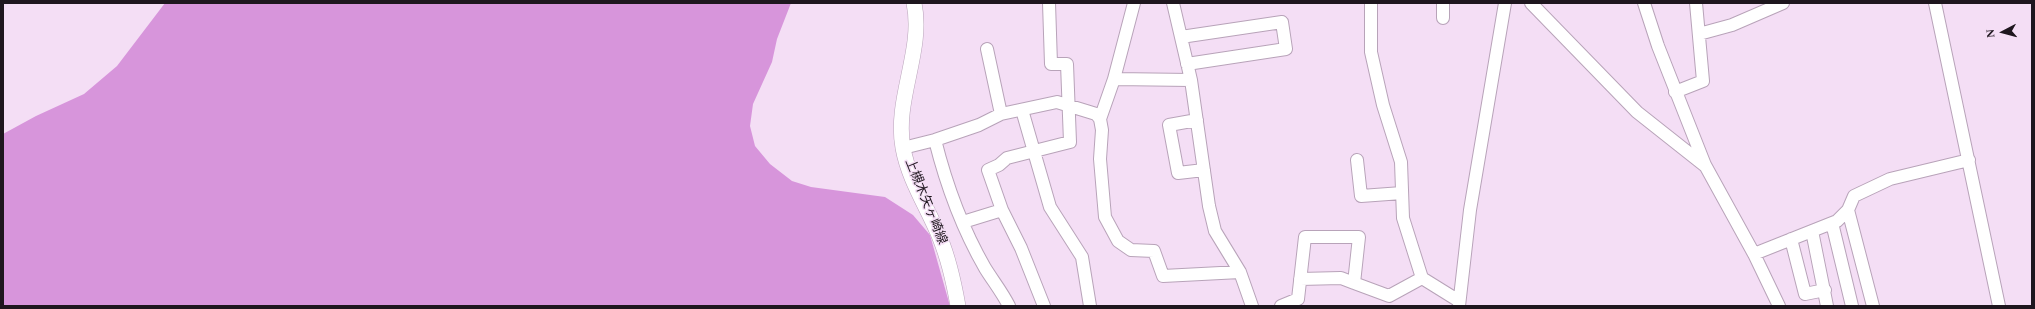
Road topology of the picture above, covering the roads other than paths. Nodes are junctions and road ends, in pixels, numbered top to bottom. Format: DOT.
graph roads {
  1 [pos="914,3"];
  2 [pos="1049,3"];
  3 [pos="1134,3"];
  4 [pos="1173,3"];
  5 [pos="1371,3"];
  6 [pos="1443,3"];
  7 [pos="1505,3"];
  8 [pos="1531,3"];
  9 [pos="1644,3"];
  10 [pos="1696,3"];
  11 [pos="1782,3"];
  12 [pos="1935,3"];
  13 [pos="1444,18"];
  14 [pos="1699,34"];
  15 [pos="1181,37"];
  16 [pos="987,49"];
  17 [pos="1187,64"];
  18 [pos="1114,79"];
  19 [pos="1191,80"];
  20 [pos="1675,92"];
  21 [pos="1070,106"];
  22 [pos="1022,110"];
  23 [pos="1001,114"];
  24 [pos="1100,119"];
  25 [pos="1197,120"];
  26 [pos="934,140"];
  27 [pos="903,148"];
  28 [pos="1034,150"];
  29 [pos="1357,160"];
  30 [pos="1969,160"];
  31 [pos="1705,165"];
  32 [pos="1204,170"];
  33 [pos="1402,193"];
  34 [pos="1002,210"];
  35 [pos="1848,210"];
  36 [pos="962,222"];
  37 [pos="1832,223"];
  38 [pos="1812,231"];
  39 [pos="1791,239"];
  40 [pos="1754,254"];
  41 [pos="1843,271"];
  42 [pos="1240,272"];
  43 [pos="1822,275"];
  44 [pos="1422,278"];
  45 [pos="1300,279"];
  46 [pos="1354,283"];
  47 [pos="1824,290"];
  48 [pos="1459,303"];
  49 [pos="958,306"];
  50 [pos="1009,306"];
  51 [pos="1044,306"];
  52 [pos="1090,306"];
  53 [pos="1252,306"];
  54 [pos="1280,306"];
  55 [pos="1779,306"];
  56 [pos="1827,306"];
  57 [pos="1852,306"];
  58 [pos="1873,306"];
  59 [pos="1999,306"];
  1 -- 27 [label="main road, 上槻木矢ヶ崎線"];
  2 -- 21 [label="street"];
  3 -- 18 [label="street"];
  4 -- 15 [label="street"];
  5 -- 33 [label="street"];
  6 -- 13 [label="street"];
  7 -- 48 [label="street"];
  8 -- 31 [label="street"];
  9 -- 20 [label="street"];
  10 -- 14 [label="street"];
  11 -- 14 [label="street"];
  12 -- 30 [label="street"];
  14 -- 20 [label="street"];
  15 -- 17 [label="street"];
  15 -- 17 [label="street"];
  16 -- 23 [label="street"];
  17 -- 19 [label="street"];
  18 -- 19 [label="street"];
  18 -- 24 [label="street"];
  19 -- 25 [label="street"];
  20 -- 31 [label="street"];
  21 -- 22 [label="street"];
  21 -- 24 [label="street"];
  21 -- 28 [label="street"];
  22 -- 23 [label="street"];
  22 -- 28 [label="street"];
  23 -- 26 [label="street"];
  24 -- 42 [label="street"];
  25 -- 32 [label="street"];
  25 -- 32 [label="street"];
  26 -- 27 [label="street"];
  26 -- 36 [label="street"];
  27 -- 49 [label="main road, 上槻木矢ヶ崎線"];
  28 -- 34 [label="street"];
  28 -- 52 [label="street"];
  29 -- 33 [label="street"];
  30 -- 35 [label="street"];
  30 -- 59 [label="street"];
  31 -- 40 [label="street"];
  32 -- 42 [label="street"];
  33 -- 44 [label="street"];
  34 -- 36 [label="street"];
  34 -- 51 [label="street"];
  35 -- 37 [label="street"];
  35 -- 58 [label="street"];
  36 -- 50 [label="street"];
  37 -- 38 [label="street"];
  37 -- 41 [label="street"];
  38 -- 39 [label="street"];
  38 -- 43 [label="street"];
  39 -- 40 [label="street"];
  39 -- 47 [label="street"];
  40 -- 55 [label="street"];
  41 -- 43 [label="street"];
  41 -- 57 [label="street"];
  42 -- 53 [label="street"];
  43 -- 47 [label="street"];
  44 -- 46 [label="street"];
  44 -- 48 [label="street"];
  45 -- 46 [label="street"];
  45 -- 46 [label="street"];
  45 -- 54 [label="street"];
  47 -- 56 [label="street"];
}
